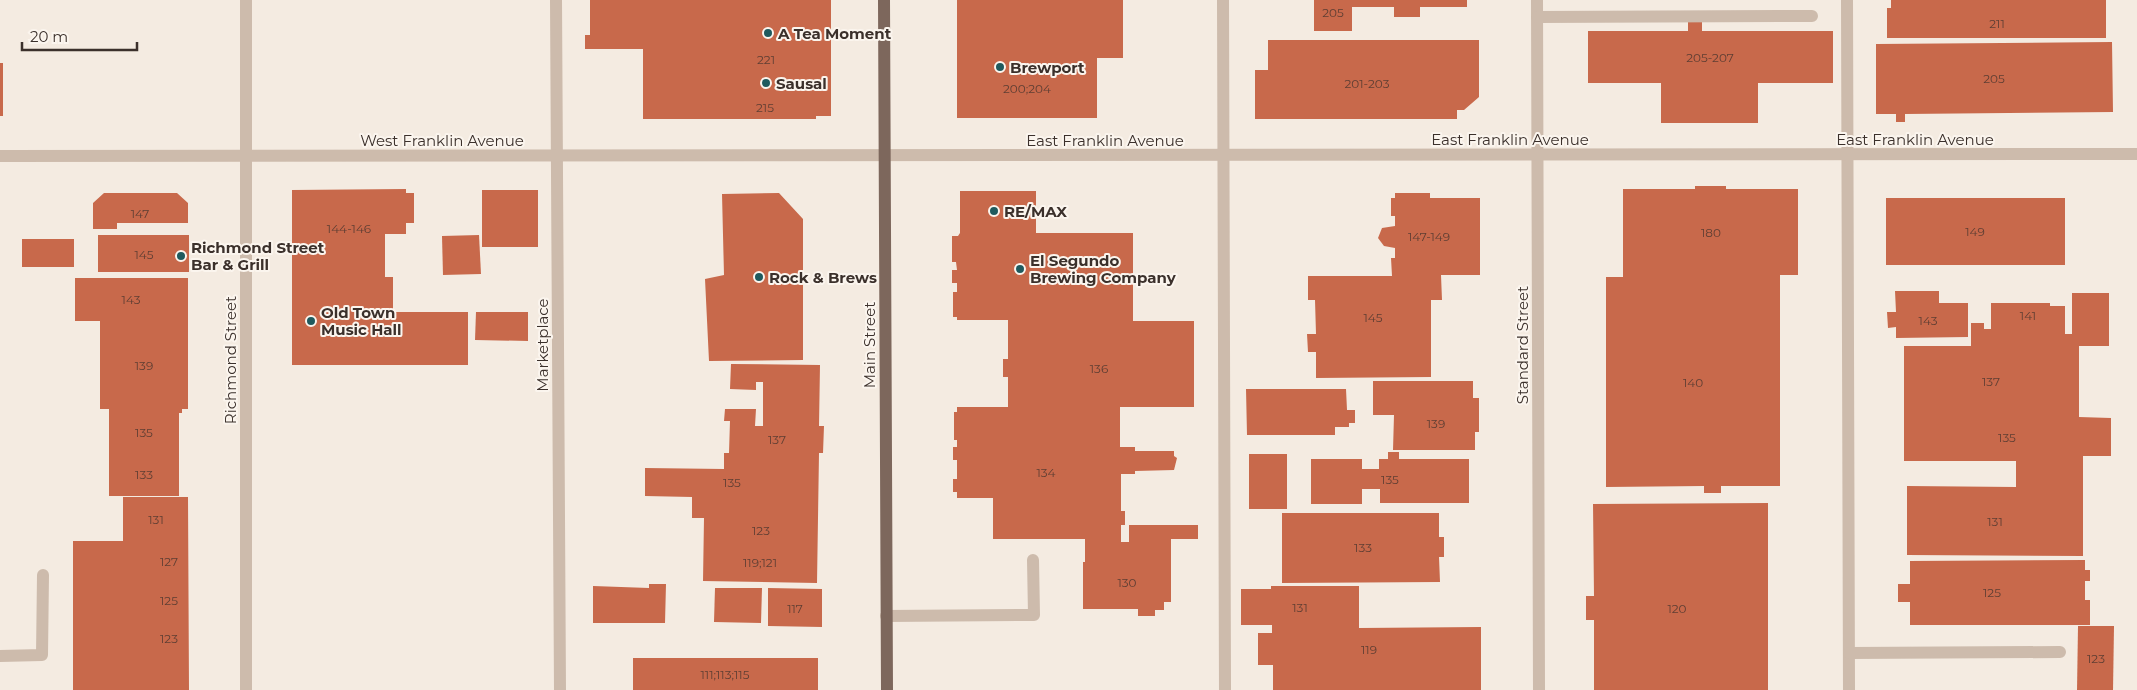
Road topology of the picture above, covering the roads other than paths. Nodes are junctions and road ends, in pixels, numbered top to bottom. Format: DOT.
graph roads {
  1 [pos="246,0"];
  2 [pos="556,0"];
  3 [pos="884,0"];
  4 [pos="1223,0"];
  5 [pos="1537,0"];
  6 [pos="1848,0"];
  7 [pos="1812,16"];
  8 [pos="1537,17"];
  9 [pos="2137,154"];
  10 [pos="1848,155"];
  11 [pos="0,156"];
  12 [pos="247,156"];
  13 [pos="557,156"];
  14 [pos="884,156"];
  15 [pos="1223,156"];
  16 [pos="1538,156"];
  17 [pos="1033,560"];
  18 [pos="43,575"];
  19 [pos="886,616"];
  20 [pos="2060,652"];
  21 [pos="1849,653"];
  22 [pos="0,656"];
  23 [pos="246,690"];
  24 [pos="560,690"];
  25 [pos="887,690"];
  26 [pos="1225,690"];
  27 [pos="1539,690"];
  28 [pos="1849,690"];
  1 -- 12 [label="street, Richmond Street"];
  2 -- 13 [label="street, Marketplace"];
  3 -- 14 [label="main road, Main Street"];
  4 -- 15 [label="street"];
  5 -- 8 [label="street, Standard Street"];
  6 -- 10 [label="street"];
  7 -- 8 [label="street"];
  8 -- 16 [label="street, Standard Street"];
  9 -- 10 [label="street, East Franklin Avenue"];
  10 -- 16 [label="street, East Franklin Avenue"];
  10 -- 21 [label="street"];
  11 -- 12 [label="street, West Franklin Avenue"];
  12 -- 13 [label="street, West Franklin Avenue"];
  12 -- 23 [label="street, Richmond Street"];
  13 -- 14 [label="street, West Franklin Avenue"];
  13 -- 24 [label="street, Marketplace"];
  14 -- 15 [label="street, East Franklin Avenue"];
  14 -- 19 [label="main road, Main Street"];
  15 -- 16 [label="street, East Franklin Avenue"];
  15 -- 26 [label="street"];
  16 -- 27 [label="street, Standard Street"];
  17 -- 19 [label="street"];
  18 -- 22 [label="street"];
  19 -- 25 [label="main road, Main Street"];
  20 -- 21 [label="street"];
  21 -- 28 [label="street"];
}
